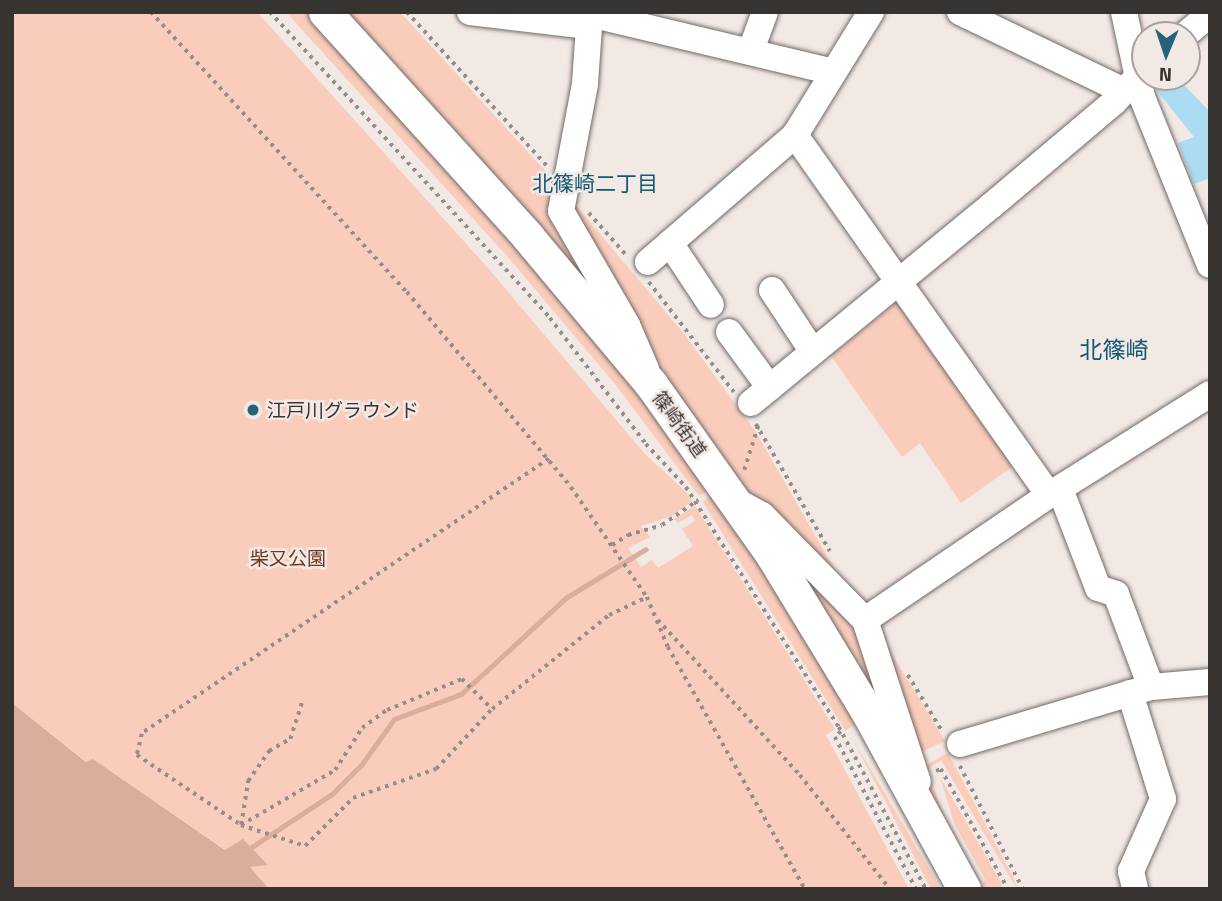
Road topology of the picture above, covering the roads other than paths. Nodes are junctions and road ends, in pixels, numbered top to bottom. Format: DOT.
graph roads {
  1 [pos="325,12"];
  2 [pos="470,12"];
  3 [pos="765,12"];
  4 [pos="872,12"];
  5 [pos="960,12"];
  6 [pos="1124,12"];
  7 [pos="589,18"];
  8 [pos="751,50"];
  9 [pos="1131,55"];
  10 [pos="833,72"];
  11 [pos="1131,77"];
  12 [pos="1131,82"];
  13 [pos="1140,91"];
  14 [pos="795,135"];
  15 [pos="670,243"];
  16 [pos="1209,259"];
  17 [pos="642,267"];
  18 [pos="898,281"];
  19 [pos="772,290"];
  20 [pos="711,305"];
  21 [pos="729,331"];
  22 [pos="813,352"];
  23 [pos="651,384"];
  24 [pos="1210,394"];
  25 [pos="1055,492"];
  26 [pos="736,502"];
  27 [pos="865,621"];
  28 [pos="1210,682"];
  29 [pos="1141,690"];
  30 [pos="953,745"];
  31 [pos="929,795"];
  32 [pos="964,889"];
  33 [pos="1135,889"];
  1 -- 23 [label="main road, 篠崎街道"];
  2 -- 7 [label="street"];
  3 -- 8 [label="street"];
  4 -- 10 [label="street"];
  5 -- 11 [label="street"];
  6 -- 9 [label="street"];
  7 -- 8 [label="street"];
  7 -- 23 [label="street"];
  8 -- 10 [label="street"];
  10 -- 14 [label="street"];
  12 -- 18 [label="street"];
  13 -- 16 [label="street"];
  14 -- 15 [label="street"];
  14 -- 18 [label="street"];
  15 -- 17 [label="street"];
  15 -- 20 [label="street"];
  18 -- 22 [label="street"];
  18 -- 25 [label="street"];
  19 -- 22 [label="street"];
  21 -- 22 [label="street"];
  23 -- 26 [label="main road, 篠崎街道"];
  24 -- 25 [label="street"];
  25 -- 27 [label="street"];
  25 -- 29 [label="street"];
  26 -- 27 [label="street"];
  26 -- 31 [label="main road, 篠崎街道"];
  27 -- 31 [label="street"];
  28 -- 29 [label="street"];
  29 -- 30 [label="street"];
  29 -- 33 [label="street"];
  31 -- 32 [label="main road, 篠崎街道"];
}
